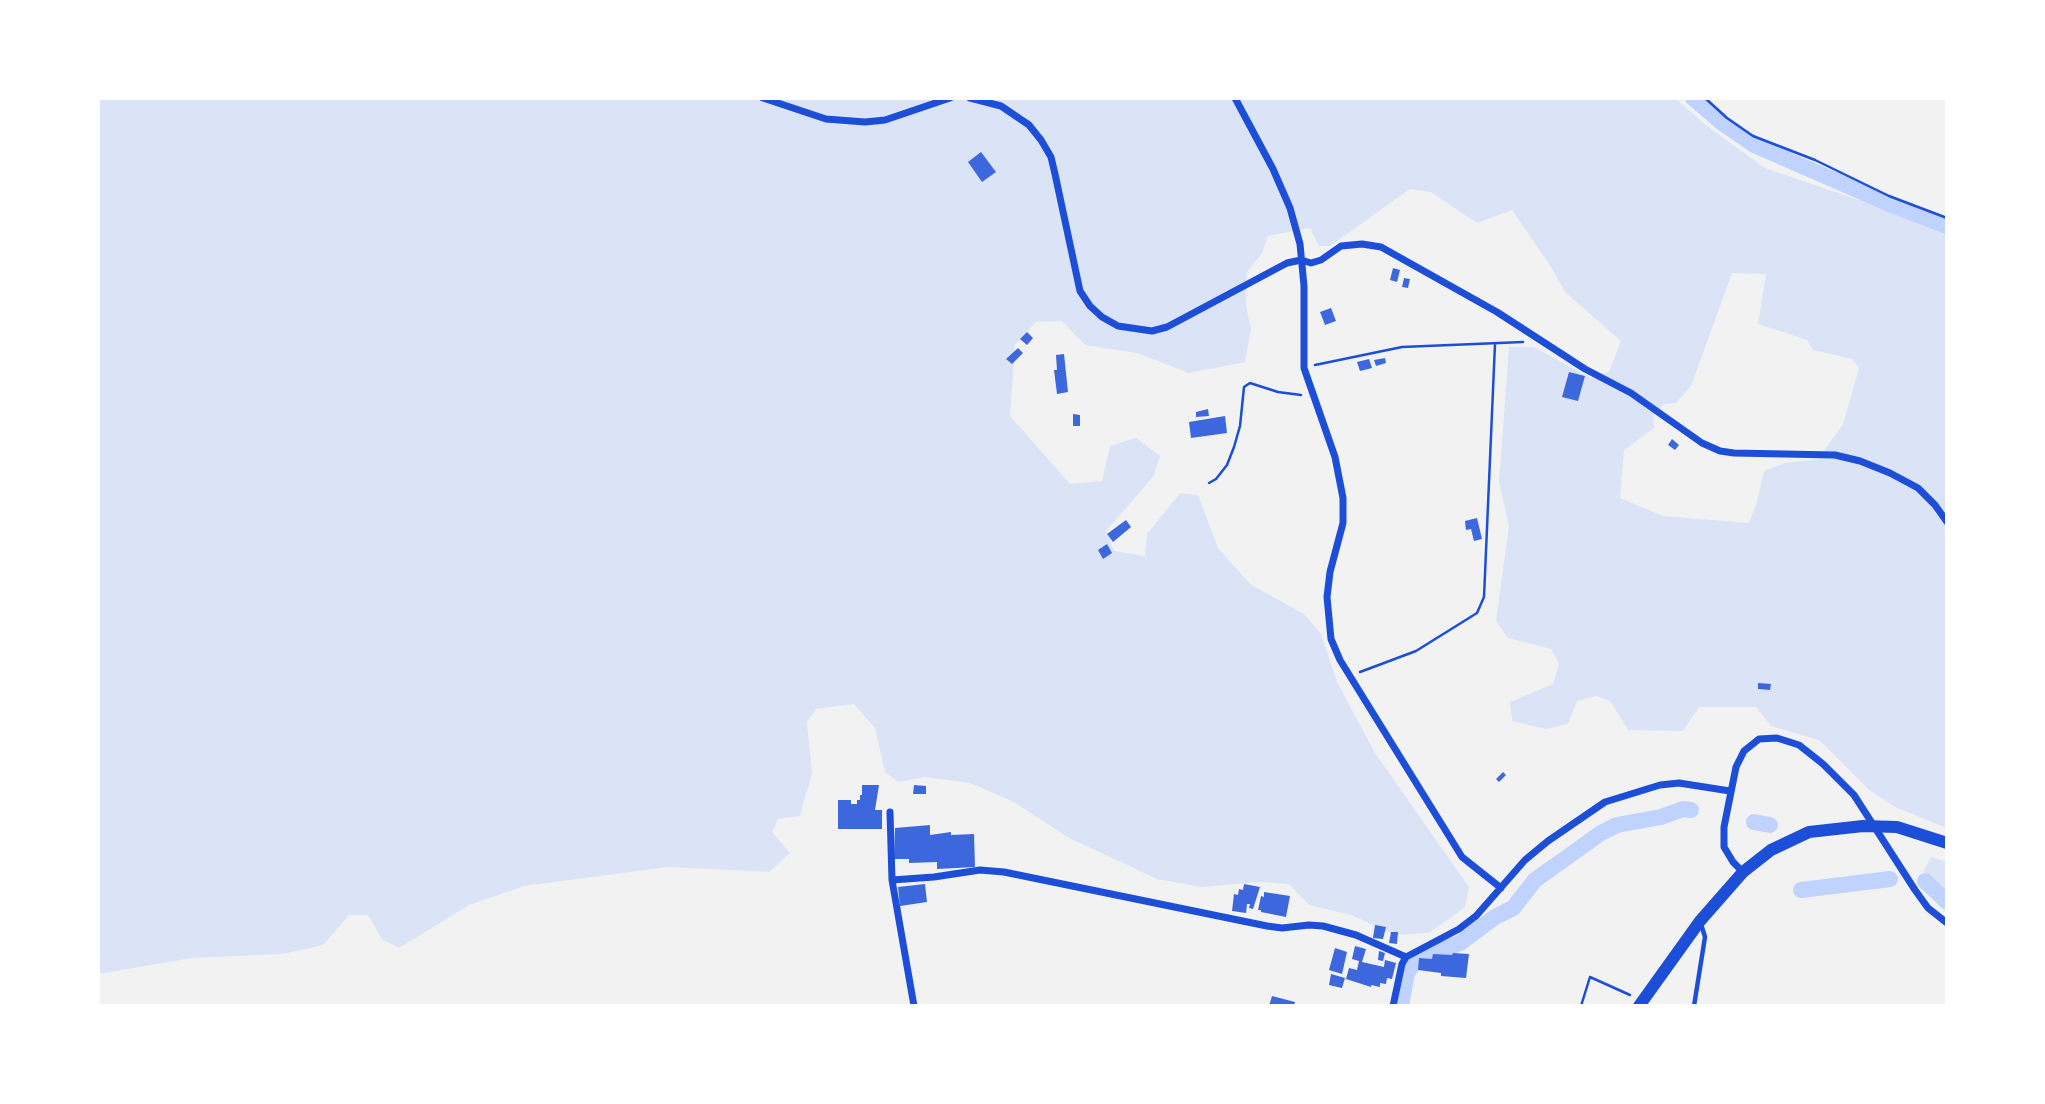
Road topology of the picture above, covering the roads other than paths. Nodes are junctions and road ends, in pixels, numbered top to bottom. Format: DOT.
graph roads {
  1 [pos="763,98"];
  2 [pos="950,98"];
  3 [pos="970,98"];
  4 [pos="1235,98"];
  5 [pos="1301,260"];
  6 [pos="1947,522"];
  7 [pos="1730,791"];
  8 [pos="890,812"];
  9 [pos="1947,843"];
  10 [pos="1743,872"];
  11 [pos="892,880"];
  12 [pos="1501,888"];
  13 [pos="1700,921"];
  14 [pos="1947,923"];
  15 [pos="1406,957"];
  16 [pos="1640,1003"];
  17 [pos="914,1006"];
  18 [pos="1393,1006"];
  19 [pos="1694,1006"];
  1 -- 2 [label="street"];
  3 -- 5 [label="street"];
  4 -- 5 [label="street"];
  5 -- 6 [label="street"];
  5 -- 12 [label="street"];
  7 -- 10 [label="street"];
  7 -- 12 [label="street"];
  7 -- 14 [label="street"];
  8 -- 11 [label="street"];
  9 -- 10 [label="main road"];
  10 -- 13 [label="main road"];
  11 -- 15 [label="street"];
  11 -- 17 [label="street"];
  12 -- 15 [label="street"];
  13 -- 16 [label="main road"];
  13 -- 19 [label="lane"];
  15 -- 18 [label="street"];
}
